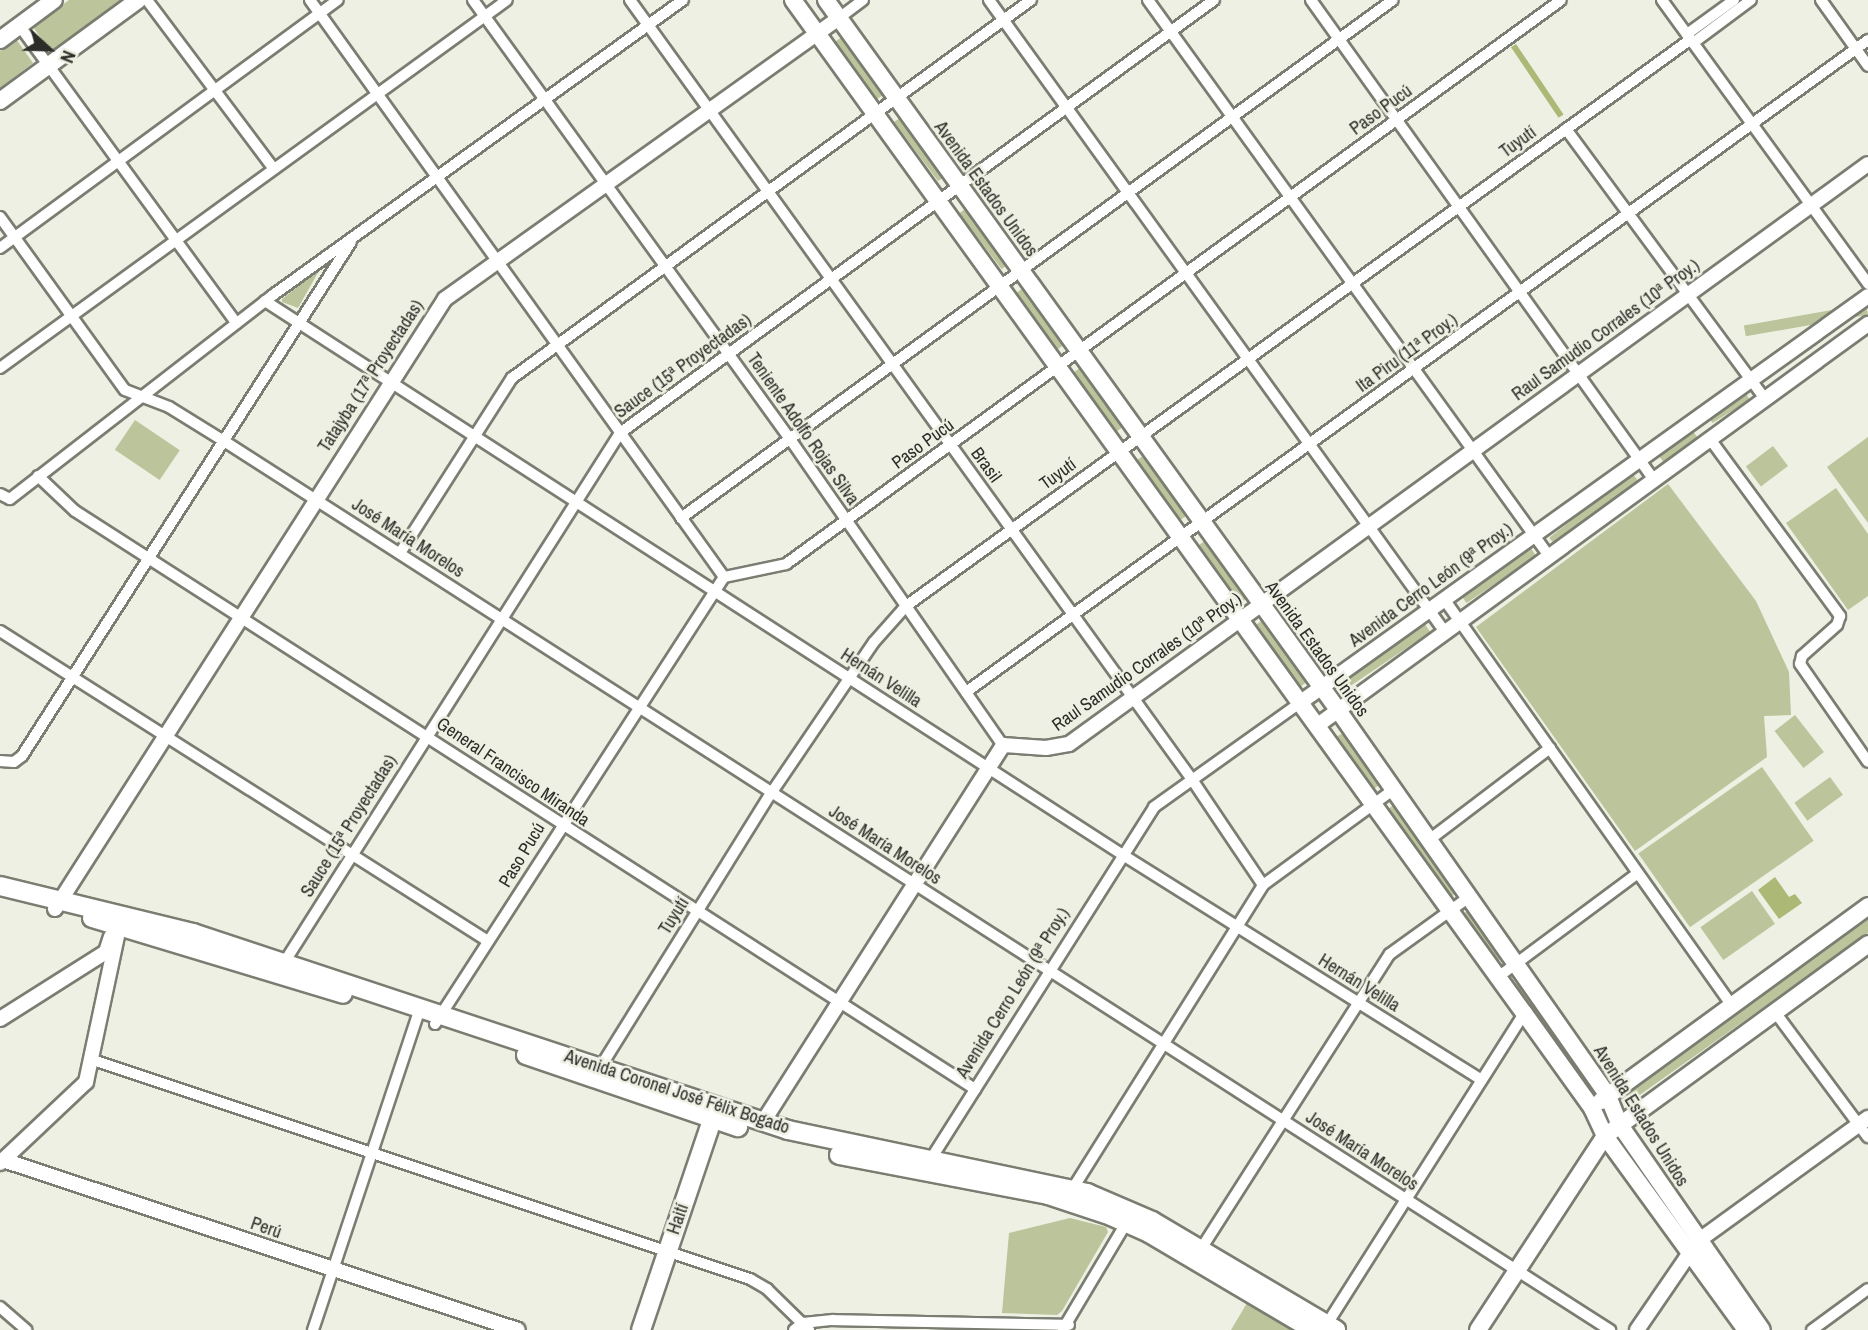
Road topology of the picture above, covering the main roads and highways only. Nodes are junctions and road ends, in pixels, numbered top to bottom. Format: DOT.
graph roads {
  1 [pos="54,0"];
  2 [pos="138,0"];
  3 [pos="793,0"];
  4 [pos="826,0"];
  5 [pos="0,40"];
  6 [pos="0,101"];
  7 [pos="0,886"];
  8 [pos="0,897"];
  9 [pos="58,903"];
  10 [pos="1868,906"];
  11 [pos="1868,944"];
  12 [pos="1626,1083"];
  13 [pos="1608,1096"];
  14 [pos="1592,1108"];
  15 [pos="1642,1109"];
  16 [pos="714,1114"];
  17 [pos="1620,1125"];
  18 [pos="1605,1136"];
  19 [pos="1069,1194"];
  20 [pos="1129,1217"];
  21 [pos="1693,1247"];
  22 [pos="1325,1328"];
  23 [pos="641,1330"];
  24 [pos="1478,1330"];
  25 [pos="1746,1330"];
  26 [pos="1762,1330"];
  1 -- 5 [label="main road"];
  2 -- 6 [label="main road"];
  3 -- 14 [label="main road"];
  4 -- 13 [label="main road, Avenida Estados Unidos"];
  7 -- 9 [label="main road, Avenida Coronel José Félix Bogado"];
  8 -- 9 [label="main road, Avenida Coronel José Félix Bogado"];
  9 -- 16 [label="main road, Avenida Coronel José Félix Bogado"];
  10 -- 12 [label="main road"];
  11 -- 15 [label="main road"];
  12 -- 13 [label="main road"];
  12 -- 15 [label="main road"];
  13 -- 14 [label="main road"];
  13 -- 17 [label="main road, Avenida Estados Unidos"];
  14 -- 18 [label="main road, Avenida Estados Unidos"];
  15 -- 17 [label="main road"];
  16 -- 19 [label="main road, Avenida Coronel José Félix Bogado"];
  16 -- 19 [label="main road, Avenida Coronel José Félix Bogado"];
  16 -- 23 [label="main road, Haití"];
  17 -- 18 [label="main road"];
  17 -- 21 [label="main road, Avenida Estados Unidos"];
  18 -- 21 [label="main road, Avenida Estados Unidos"];
  18 -- 24 [label="main road"];
  19 -- 20 [label="main road, Avenida Coronel José Félix Bogado"];
  20 -- 22 [label="main road, Avenida Coronel José Félix Bogado"];
  20 -- 22 [label="main road, Avenida Coronel José Félix Bogado"];
  21 -- 25 [label="main road, Avenida Estados Unidos"];
  21 -- 26 [label="main road, Avenida Estados Unidos"];
}
